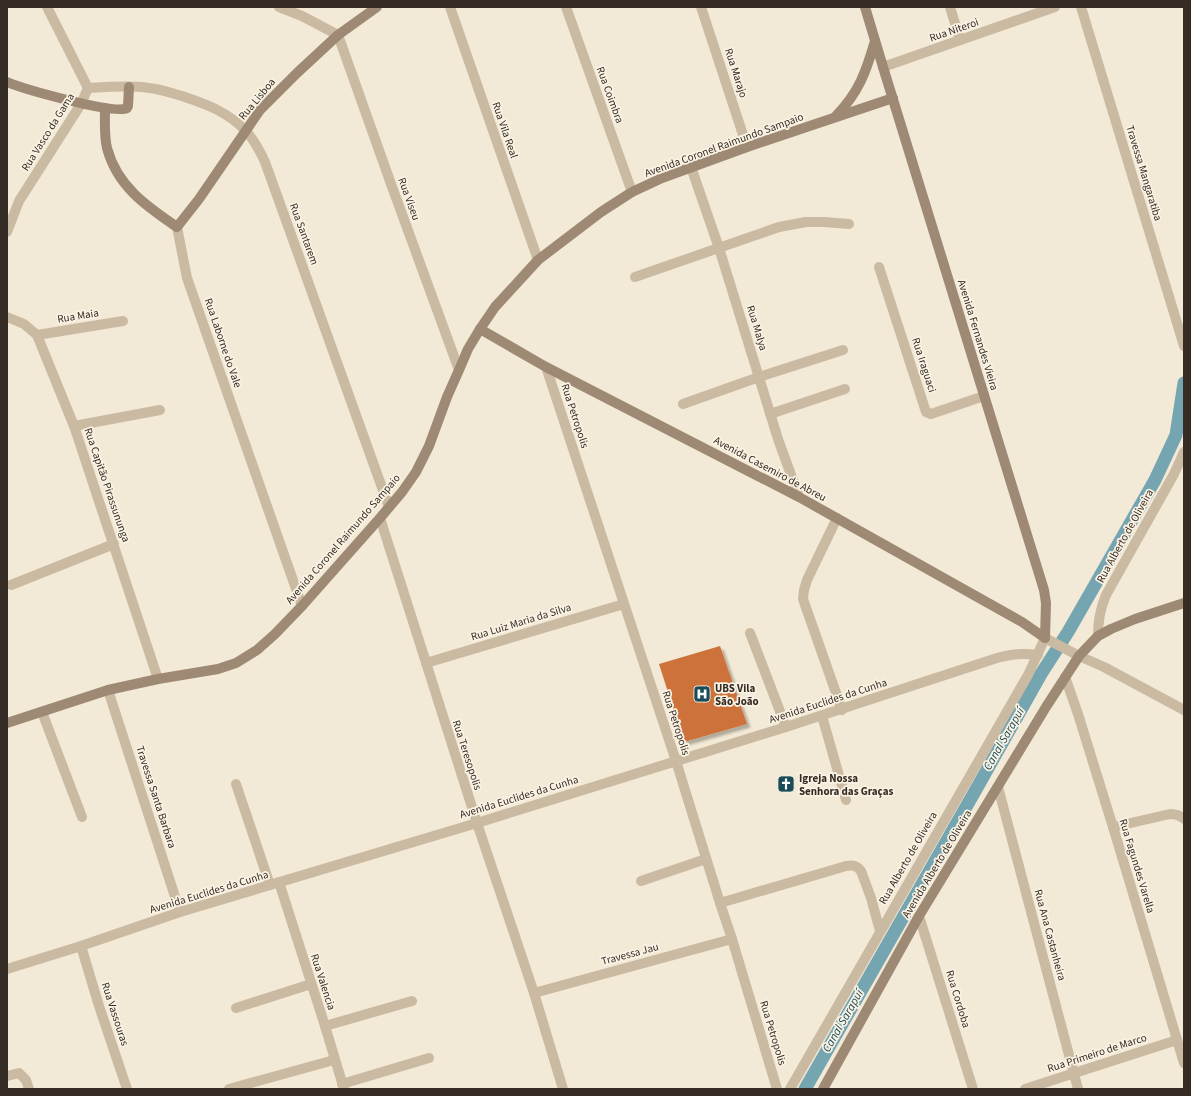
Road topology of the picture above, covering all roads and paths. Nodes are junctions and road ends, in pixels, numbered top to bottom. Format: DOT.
graph roads {
  1 [pos="47,7"];
  2 [pos="279,7"];
  3 [pos="377,7"];
  4 [pos="450,7"];
  5 [pos="566,7"];
  6 [pos="701,7"];
  7 [pos="866,7"];
  8 [pos="950,7"];
  9 [pos="1056,7"];
  10 [pos="1081,7"];
  11 [pos="338,35"];
  12 [pos="960,40"];
  13 [pos="875,41"];
  14 [pos="883,67"];
  15 [pos="7,82"];
  16 [pos="129,87"];
  17 [pos="88,88"];
  18 [pos="893,98"];
  19 [pos="81,104"];
  20 [pos="105,108"];
  21 [pos="834,118"];
  22 [pos="246,131"];
  23 [pos="747,147"];
  24 [pos="692,167"];
  25 [pos="632,192"];
  26 [pos="849,224"];
  27 [pos="176,227"];
  28 [pos="7,231"];
  29 [pos="719,248"];
  30 [pos="538,260"];
  31 [pos="879,267"];
  32 [pos="635,277"];
  33 [pos="7,317"];
  34 [pos="123,321"];
  35 [pos="480,329"];
  36 [pos="37,334"];
  37 [pos="1184,346"];
  38 [pos="843,350"];
  39 [pos="546,367"];
  40 [pos="459,370"];
  41 [pos="759,376"];
  42 [pos="845,389"];
  43 [pos="984,396"];
  44 [pos="683,404"];
  45 [pos="160,410"];
  46 [pos="770,414"];
  47 [pos="74,426"];
  48 [pos="1184,452"];
  49 [pos="799,497"];
  50 [pos="389,507"];
  51 [pos="380,518"];
  52 [pos="837,518"];
  53 [pos="114,544"];
  54 [pos="11,585"];
  55 [pos="1184,603"];
  56 [pos="624,604"];
  57 [pos="302,606"];
  58 [pos="750,632"];
  59 [pos="1098,636"];
  60 [pos="1049,641"];
  61 [pos="1038,654"];
  62 [pos="1079,656"];
  63 [pos="426,663"];
  64 [pos="1065,677"];
  65 [pos="158,679"];
  66 [pos="108,690"];
  67 [pos="842,710"];
  68 [pos="1184,710"];
  69 [pos="42,712"];
  70 [pos="822,716"];
  71 [pos="7,723"];
  72 [pos="786,727"];
  73 [pos="676,761"];
  74 [pos="236,784"];
  75 [pos="998,786"];
  76 [pos="846,800"];
  77 [pos="82,817"];
  78 [pos="1184,819"];
  79 [pos="477,823"];
  80 [pos="1113,827"];
  81 [pos="706,859"];
  82 [pos="641,881"];
  83 [pos="275,884"];
  84 [pos="720,903"];
  85 [pos="180,912"];
  86 [pos="919,916"];
  87 [pos="880,931"];
  88 [pos="732,938"];
  89 [pos="81,946"];
  90 [pos="7,969"];
  91 [pos="311,984"];
  92 [pos="534,993"];
  93 [pos="412,1002"];
  94 [pos="236,1008"];
  95 [pos="325,1026"];
  96 [pos="1177,1040"];
  97 [pos="429,1058"];
  98 [pos="334,1060"];
  99 [pos="1184,1063"];
  100 [pos="1074,1073"];
  101 [pos="7,1076"];
  102 [pos="343,1087"];
  103 [pos="29,1089"];
  104 [pos="127,1089"];
  105 [pos="230,1089"];
  106 [pos="563,1089"];
  107 [pos="777,1089"];
  108 [pos="790,1089"];
  109 [pos="823,1089"];
  110 [pos="973,1089"];
  111 [pos="1025,1089"];
  112 [pos="1078,1089"];
  1 -- 17 [label="street"];
  2 -- 11 [label="street"];
  3 -- 11 [label="main road, Rua Lisboa"];
  4 -- 30 [label="street, Rua Vila Real"];
  5 -- 25 [label="street, Rua Coimbra"];
  6 -- 23 [label="street, Rua Marajo"];
  7 -- 13 [label="main road, Avenida Fernandes Vieira"];
  8 -- 12 [label="street"];
  9 -- 12 [label="street, Rua Niteroi"];
  10 -- 37 [label="street, Travessa Mangaratiba"];
  11 -- 22 [label="main road, Rua Lisboa"];
  11 -- 40 [label="street, Rua Viseu"];
  12 -- 14 [label="street, Rua Niteroi"];
  13 -- 14 [label="main road, Avenida Fernandes Vieira"];
  13 -- 21 [label="main road"];
  14 -- 18 [label="main road, Avenida Fernandes Vieira"];
  15 -- 19 [label="main road"];
  16 -- 17 [label="street, Rua Santarem"];
  16 -- 20 [label="main road"];
  16 -- 22 [label="street, Rua Santarem"];
  17 -- 19 [label="street, Rua Vasco da Gama"];
  18 -- 21 [label="main road, Avenida Coronel Raimundo Sampaio"];
  18 -- 43 [label="main road, Avenida Fernandes Vieira"];
  19 -- 20 [label="main road"];
  19 -- 28 [label="street, Rua Vasco da Gama"];
  20 -- 27 [label="main road"];
  21 -- 23 [label="main road, Avenida Coronel Raimundo Sampaio"];
  22 -- 27 [label="main road, Rua Lisboa"];
  22 -- 50 [label="street, Rua Santarem"];
  23 -- 24 [label="main road, Avenida Coronel Raimundo Sampaio"];
  24 -- 25 [label="main road, Avenida Coronel Raimundo Sampaio"];
  24 -- 29 [label="street, Rua Malya"];
  25 -- 30 [label="main road, Avenida Coronel Raimundo Sampaio"];
  26 -- 29 [label="street"];
  27 -- 57 [label="street, Rua Laborne do Vale"];
  29 -- 32 [label="street"];
  29 -- 41 [label="street, Rua Malya"];
  30 -- 35 [label="main road, Avenida Coronel Raimundo Sampaio"];
  31 -- 43 [label="street, Rua Iraguaci"];
  33 -- 36 [label="street"];
  34 -- 36 [label="street, Rua Maia"];
  35 -- 39 [label="main road, Avenida Casemiro de Abreu"];
  35 -- 40 [label="main road, Avenida Coronel Raimundo Sampaio"];
  36 -- 47 [label="street, Rua Capitão Pirassununga"];
  38 -- 41 [label="street"];
  39 -- 49 [label="main road, Avenida Casemiro de Abreu"];
  39 -- 56 [label="street, Rua Petropolis"];
  40 -- 50 [label="main road, Avenida Coronel Raimundo Sampaio"];
  41 -- 44 [label="street"];
  41 -- 46 [label="street, Rua Malya"];
  42 -- 46 [label="street"];
  43 -- 60 [label="main road, Avenida Fernandes Vieira"];
  45 -- 47 [label="street"];
  46 -- 49 [label="street, Rua Malya"];
  47 -- 53 [label="street, Rua Capitão Pirassununga"];
  48 -- 59 [label="street, Rua Alberto de Oliveira"];
  49 -- 52 [label="main road, Avenida Casemiro de Abreu"];
  50 -- 51 [label="main road, Avenida Coronel Raimundo Sampaio"];
  51 -- 57 [label="main road, Avenida Coronel Raimundo Sampaio"];
  51 -- 63 [label="street, Rua Teresopolis"];
  52 -- 60 [label="main road, Avenida Casemiro de Abreu"];
  52 -- 67 [label="street"];
  53 -- 54 [label="street"];
  53 -- 65 [label="street, Rua Capitão Pirassununga"];
  55 -- 59 [label="main road"];
  56 -- 63 [label="street, Rua Luiz Maria da Silva"];
  56 -- 73 [label="street, Rua Petropolis"];
  57 -- 65 [label="main road, Avenida Coronel Raimundo Sampaio"];
  58 -- 72 [label="street"];
  59 -- 62 [label="main road"];
  60 -- 61 [label="street, Rua Alberto de Oliveira"];
  60 -- 62 [label="street"];
  61 -- 67 [label="street, Avenida Euclides da Cunha"];
  61 -- 87 [label="street, Rua Alberto de Oliveira"];
  62 -- 64 [label="main road, Avenida Alberto de Oliveira"];
  62 -- 68 [label="street"];
  63 -- 79 [label="street, Rua Teresopolis"];
  64 -- 75 [label="main road, Avenida Alberto de Oliveira"];
  64 -- 80 [label="street, Rua Fagundes Varella"];
  65 -- 66 [label="main road, Avenida Coronel Raimundo Sampaio"];
  66 -- 69 [label="main road, Avenida Coronel Raimundo Sampaio"];
  66 -- 85 [label="street, Travessa Santa Barbara"];
  67 -- 70 [label="street, Avenida Euclides da Cunha"];
  69 -- 71 [label="main road, Avenida Coronel Raimundo Sampaio"];
  69 -- 77 [label="street"];
  70 -- 72 [label="street, Avenida Euclides da Cunha"];
  70 -- 76 [label="street"];
  72 -- 73 [label="street, Avenida Euclides da Cunha"];
  73 -- 79 [label="street, Avenida Euclides da Cunha"];
  73 -- 81 [label="street, Rua Petropolis"];
  74 -- 83 [label="street, Rua Valencia"];
  75 -- 86 [label="main road, Avenida Alberto de Oliveira"];
  75 -- 100 [label="street, Rua Ana Castanheira"];
  78 -- 80 [label="street"];
  79 -- 83 [label="street, Avenida Euclides da Cunha"];
  79 -- 92 [label="street, Rua Teresopolis"];
  80 -- 96 [label="street, Rua Fagundes Varella"];
  81 -- 82 [label="street"];
  81 -- 84 [label="street, Rua Petropolis"];
  83 -- 85 [label="street, Avenida Euclides da Cunha"];
  83 -- 91 [label="street, Rua Valencia"];
  84 -- 87 [label="street"];
  84 -- 88 [label="street, Rua Petropolis"];
  85 -- 89 [label="street, Avenida Euclides da Cunha"];
  86 -- 109 [label="main road, Avenida Alberto de Oliveira"];
  86 -- 110 [label="street, Rua Cordoba"];
  87 -- 108 [label="street, Rua Alberto de Oliveira"];
  88 -- 92 [label="street, Travessa Jau"];
  88 -- 107 [label="street, Rua Petropolis"];
  89 -- 90 [label="street, Avenida Euclides da Cunha"];
  89 -- 104 [label="street, Rua Vassouras"];
  91 -- 94 [label="street"];
  91 -- 95 [label="street, Rua Valencia"];
  92 -- 106 [label="street, Rua Teresopolis"];
  93 -- 95 [label="street"];
  95 -- 98 [label="street, Rua Valencia"];
  96 -- 99 [label="street, Rua Fagundes Varella"];
  96 -- 100 [label="street, Rua Primeiro de Marco"];
  97 -- 102 [label="street"];
  98 -- 102 [label="street, Rua Valencia"];
  98 -- 105 [label="street"];
  100 -- 111 [label="street, Rua Primeiro de Marco"];
  100 -- 112 [label="street, Rua Ana Castanheira"];
  101 -- 103 [label="street"];
}
